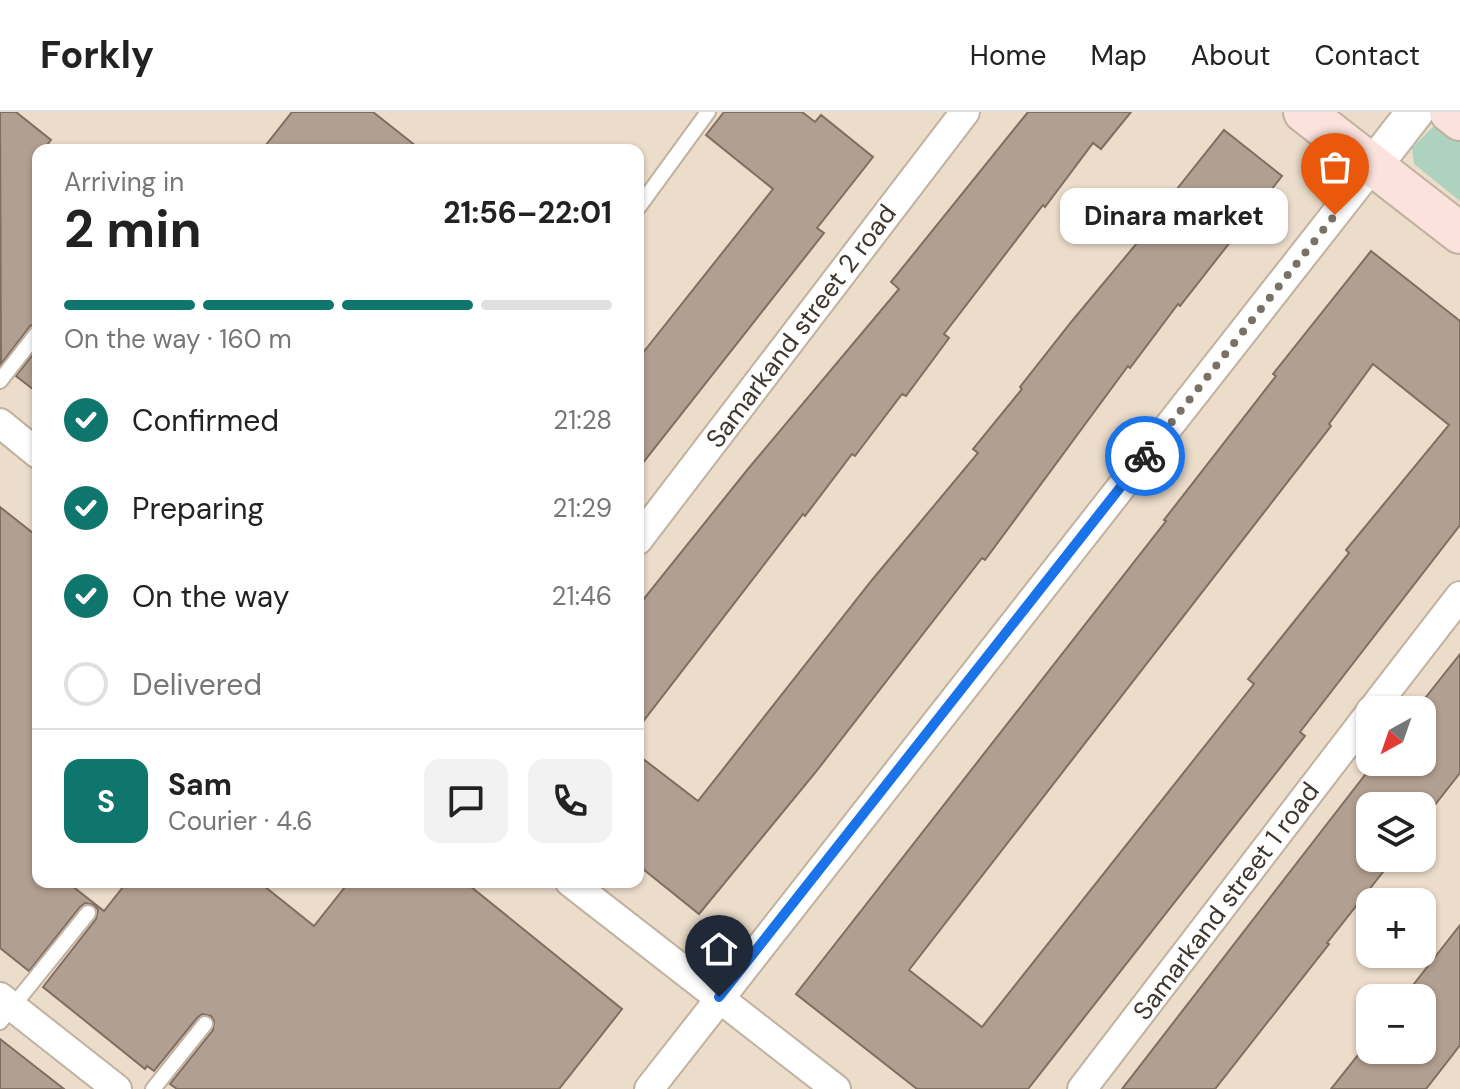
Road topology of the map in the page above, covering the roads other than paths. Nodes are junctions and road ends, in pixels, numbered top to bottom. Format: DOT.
graph roads {
  1 [pos="708,112"];
  2 [pos="965,112"];
  3 [pos="1304,112"];
  4 [pos="1415,112"];
  5 [pos="1450,112"];
  6 [pos="1460,120"];
  7 [pos="1373,166"];
  8 [pos="644,200"];
  9 [pos="1460,233"];
  10 [pos="32,340"];
  11 [pos="0,381"];
  12 [pos="0,423"];
  13 [pos="32,449"];
  14 [pos="644,532"];
  15 [pos="1460,596"];
  16 [pos="1383,696"];
  17 [pos="1356,732"];
  18 [pos="578,888"];
  19 [pos="88,913"];
  20 [pos="719,997"];
  21 [pos="4,1008"];
  22 [pos="205,1024"];
  23 [pos="117,1089"];
  24 [pos="153,1089"];
  25 [pos="649,1089"];
  26 [pos="836,1089"];
  27 [pos="1082,1089"];
  1 -- 8 [label="lane"];
  2 -- 14 [label="street, Samarkand street 2 road"];
  3 -- 7 [label="main road"];
  4 -- 7 [label="street"];
  5 -- 6 [label="main road"];
  7 -- 9 [label="main road"];
  7 -- 20 [label="street"];
  10 -- 11 [label="lane"];
  12 -- 13 [label="street"];
  15 -- 16 [label="street, Samarkand street 1 road"];
  17 -- 27 [label="street, Samarkand street 1 road"];
  18 -- 20 [label="street"];
  19 -- 21 [label="lane"];
  20 -- 25 [label="street"];
  20 -- 26 [label="street"];
  21 -- 23 [label="street"];
  22 -- 24 [label="lane"];
}
